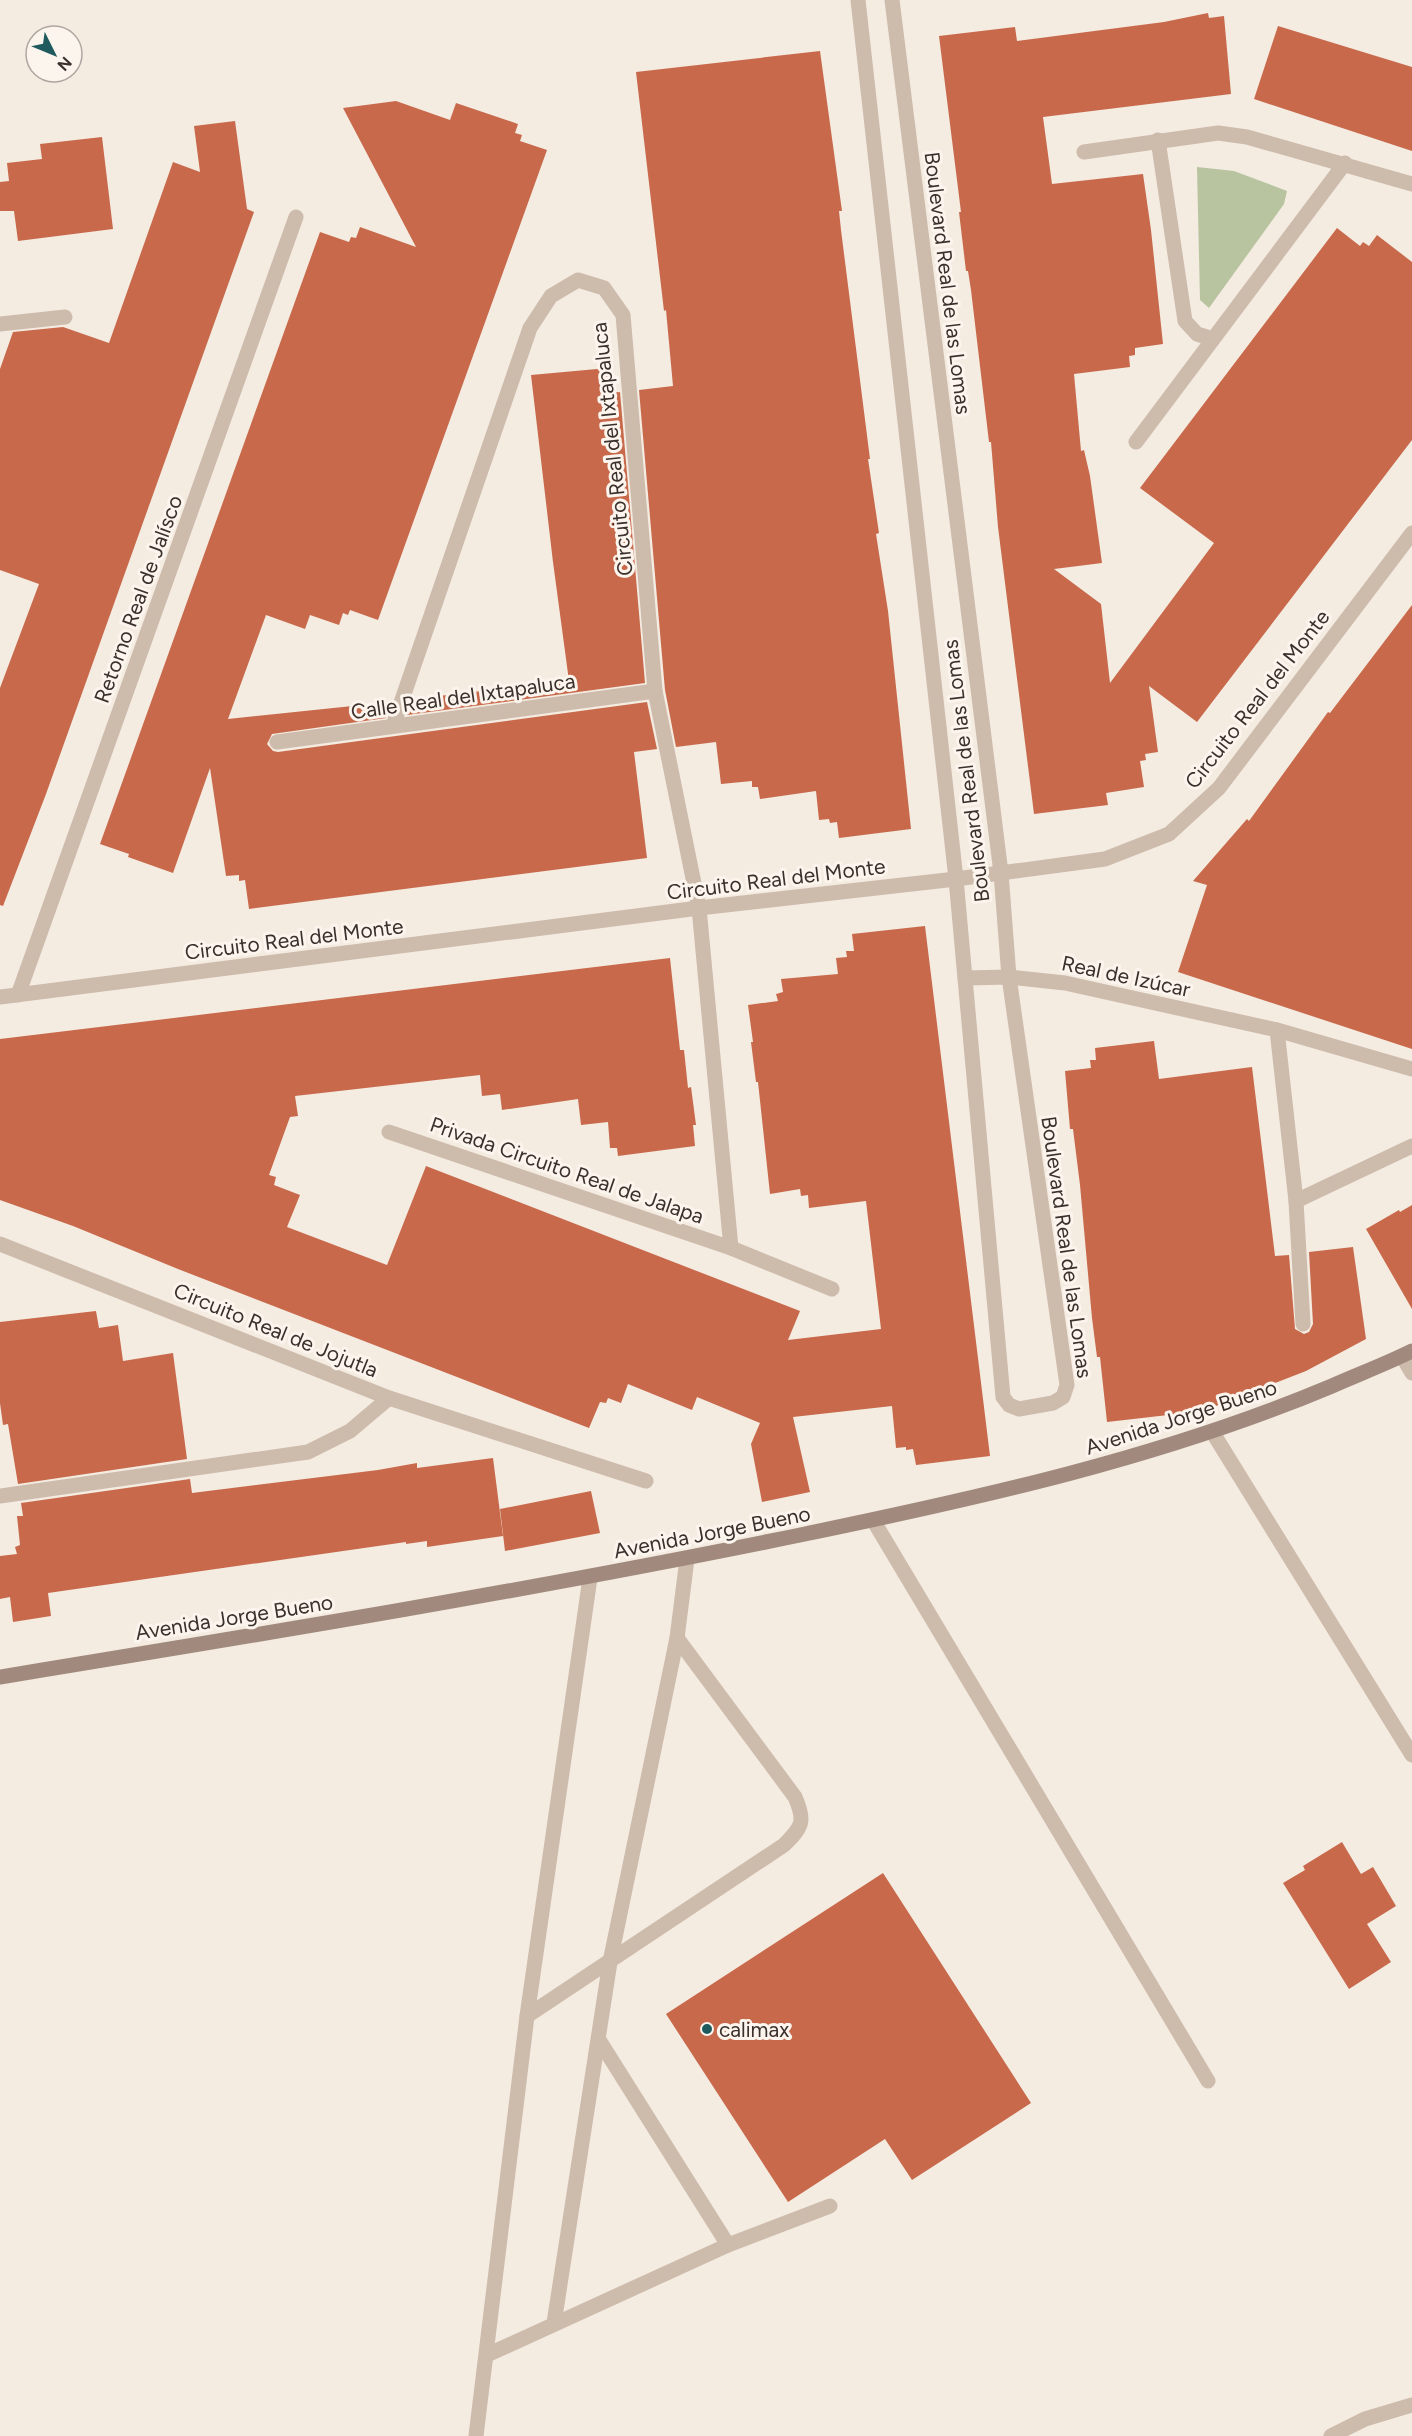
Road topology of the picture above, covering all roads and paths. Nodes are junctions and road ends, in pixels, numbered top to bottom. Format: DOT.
graph roads {
  1 [pos="858,0"];
  2 [pos="892,0"];
  3 [pos="1158,140"];
  4 [pos="1084,152"];
  5 [pos="1345,163"];
  6 [pos="1412,184"];
  7 [pos="297,217"];
  8 [pos="65,317"];
  9 [pos="0,324"];
  10 [pos="1213,339"];
  11 [pos="1136,442"];
  12 [pos="1412,533"];
  13 [pos="655,691"];
  14 [pos="393,726"];
  15 [pos="277,742"];
  16 [pos="1001,873"];
  17 [pos="956,879"];
  18 [pos="699,908"];
  19 [pos="1009,977"];
  20 [pos="965,978"];
  21 [pos="18,995"];
  22 [pos="0,997"];
  23 [pos="1277,1030"];
  24 [pos="1412,1069"];
  25 [pos="389,1132"];
  26 [pos="1412,1146"];
  27 [pos="1296,1201"];
  28 [pos="0,1244"];
  29 [pos="731,1248"];
  30 [pos="832,1289"];
  31 [pos="1304,1324"];
  32 [pos="1407,1353"];
  33 [pos="1412,1372"];
  34 [pos="389,1398"];
  35 [pos="1213,1432"];
  36 [pos="646,1481"];
  37 [pos="0,1496"];
  38 [pos="873,1520"];
  39 [pos="687,1559"];
  40 [pos="590,1578"];
  41 [pos="677,1638"];
  42 [pos="0,1677"];
  43 [pos="1412,1755"];
  44 [pos="610,1962"];
  45 [pos="527,2016"];
  46 [pos="599,2040"];
  47 [pos="1208,2081"];
  48 [pos="830,2206"];
  49 [pos="728,2245"];
  50 [pos="554,2323"];
  51 [pos="487,2355"];
  52 [pos="1412,2405"];
  53 [pos="476,2436"];
  54 [pos="1330,2436"];
  1 -- 17 [label="street, Boulevard Real de las Lomas"];
  2 -- 16 [label="street, Boulevard Real de las Lomas"];
  3 -- 4 [label="street"];
  3 -- 5 [label="street"];
  3 -- 10 [label="street"];
  5 -- 6 [label="street"];
  5 -- 10 [label="street"];
  7 -- 21 [label="street, Retorno Real de Jalísco"];
  8 -- 9 [label="street"];
  10 -- 11 [label="street"];
  12 -- 16 [label="street, Circuito Real del Monte"];
  13 -- 14 [label="street, Calle Real del Ixtapaluca"];
  13 -- 14 [label="street, Circuito Real del Ixtapaluca"];
  13 -- 18 [label="street, Circuito Real del Ixtapaluca"];
  14 -- 15 [label="street, Calle Real del Ixtapaluca"];
  16 -- 17 [label="street, Circuito Real del Monte"];
  16 -- 19 [label="street, Boulevard Real de las Lomas"];
  17 -- 18 [label="street, Circuito Real del Monte"];
  17 -- 20 [label="street, Boulevard Real de las Lomas"];
  18 -- 21 [label="street, Circuito Real del Monte"];
  18 -- 29 [label="street, Privada Circuito Real de Jalapa"];
  19 -- 20 [label="street, Real de Izúcar"];
  19 -- 20 [label="street, Boulevard Real de las Lomas"];
  19 -- 23 [label="street, Real de Izúcar"];
  21 -- 22 [label="street, Circuito Real del Monte"];
  23 -- 24 [label="street, Real de Izúcar"];
  23 -- 27 [label="street"];
  25 -- 29 [label="street, Privada Circuito Real de Jalapa"];
  26 -- 27 [label="street"];
  27 -- 31 [label="street"];
  28 -- 34 [label="street, Circuito Real de Jojutla"];
  29 -- 30 [label="street, Privada Circuito Real de Jalapa"];
  32 -- 33 [label="street"];
  32 -- 35 [label="main road, Avenida Jorge Bueno"];
  34 -- 36 [label="street"];
  34 -- 37 [label="street, Circuito Real de Jojutla"];
  35 -- 38 [label="main road, Avenida Jorge Bueno"];
  35 -- 43 [label="street"];
  38 -- 39 [label="main road, Avenida Jorge Bueno"];
  38 -- 47 [label="street"];
  39 -- 40 [label="main road, Avenida Jorge Bueno"];
  39 -- 41 [label="street"];
  40 -- 42 [label="main road, Avenida Jorge Bueno"];
  40 -- 45 [label="street"];
  41 -- 44 [label="street"];
  41 -- 44 [label="street"];
  44 -- 45 [label="street"];
  44 -- 46 [label="street"];
  45 -- 51 [label="street"];
  46 -- 49 [label="street"];
  46 -- 50 [label="street"];
  48 -- 49 [label="street"];
  49 -- 50 [label="street"];
  50 -- 51 [label="street"];
  51 -- 53 [label="street"];
  52 -- 54 [label="street"];
}
